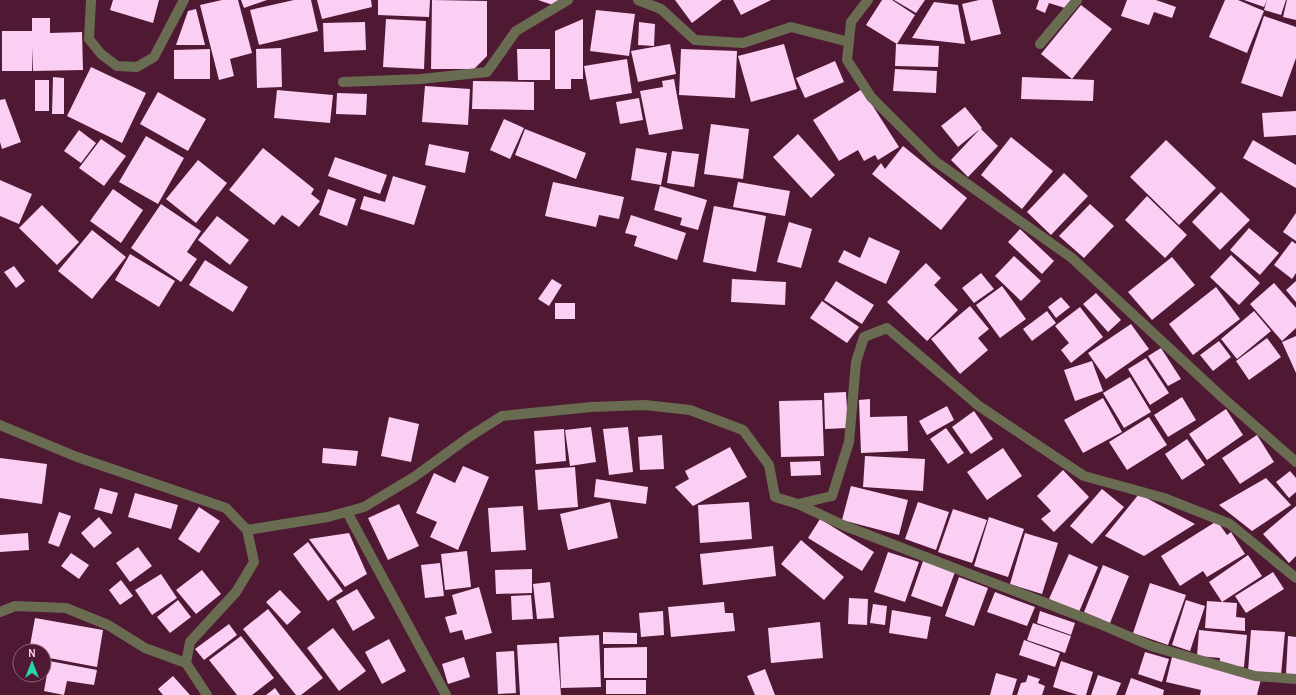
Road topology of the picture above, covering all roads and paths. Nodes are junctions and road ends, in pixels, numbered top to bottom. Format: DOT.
graph roads {
  1 [pos="91,0"];
  2 [pos="184,0"];
  3 [pos="568,0"];
  4 [pos="638,0"];
  5 [pos="868,0"];
  6 [pos="1077,0"];
  7 [pos="849,42"];
  8 [pos="1040,44"];
  9 [pos="343,82"];
  10 [pos="0,425"];
  11 [pos="1296,462"];
  12 [pos="798,504"];
  13 [pos="347,512"];
  14 [pos="247,530"];
  15 [pos="1296,578"];
  16 [pos="0,612"];
  17 [pos="186,663"];
  18 [pos="1296,679"];
  19 [pos="206,695"];
  20 [pos="446,695"];
  1 -- 2 [label="street"];
  3 -- 9 [label="street"];
  4 -- 7 [label="street"];
  5 -- 7 [label="street"];
  6 -- 8 [label="street"];
  7 -- 11 [label="street"];
  10 -- 14 [label="street"];
  12 -- 13 [label="street"];
  12 -- 15 [label="street"];
  12 -- 18 [label="street"];
  13 -- 14 [label="street"];
  13 -- 20 [label="street"];
  14 -- 17 [label="street"];
  16 -- 17 [label="street"];
  17 -- 19 [label="street"];
}
